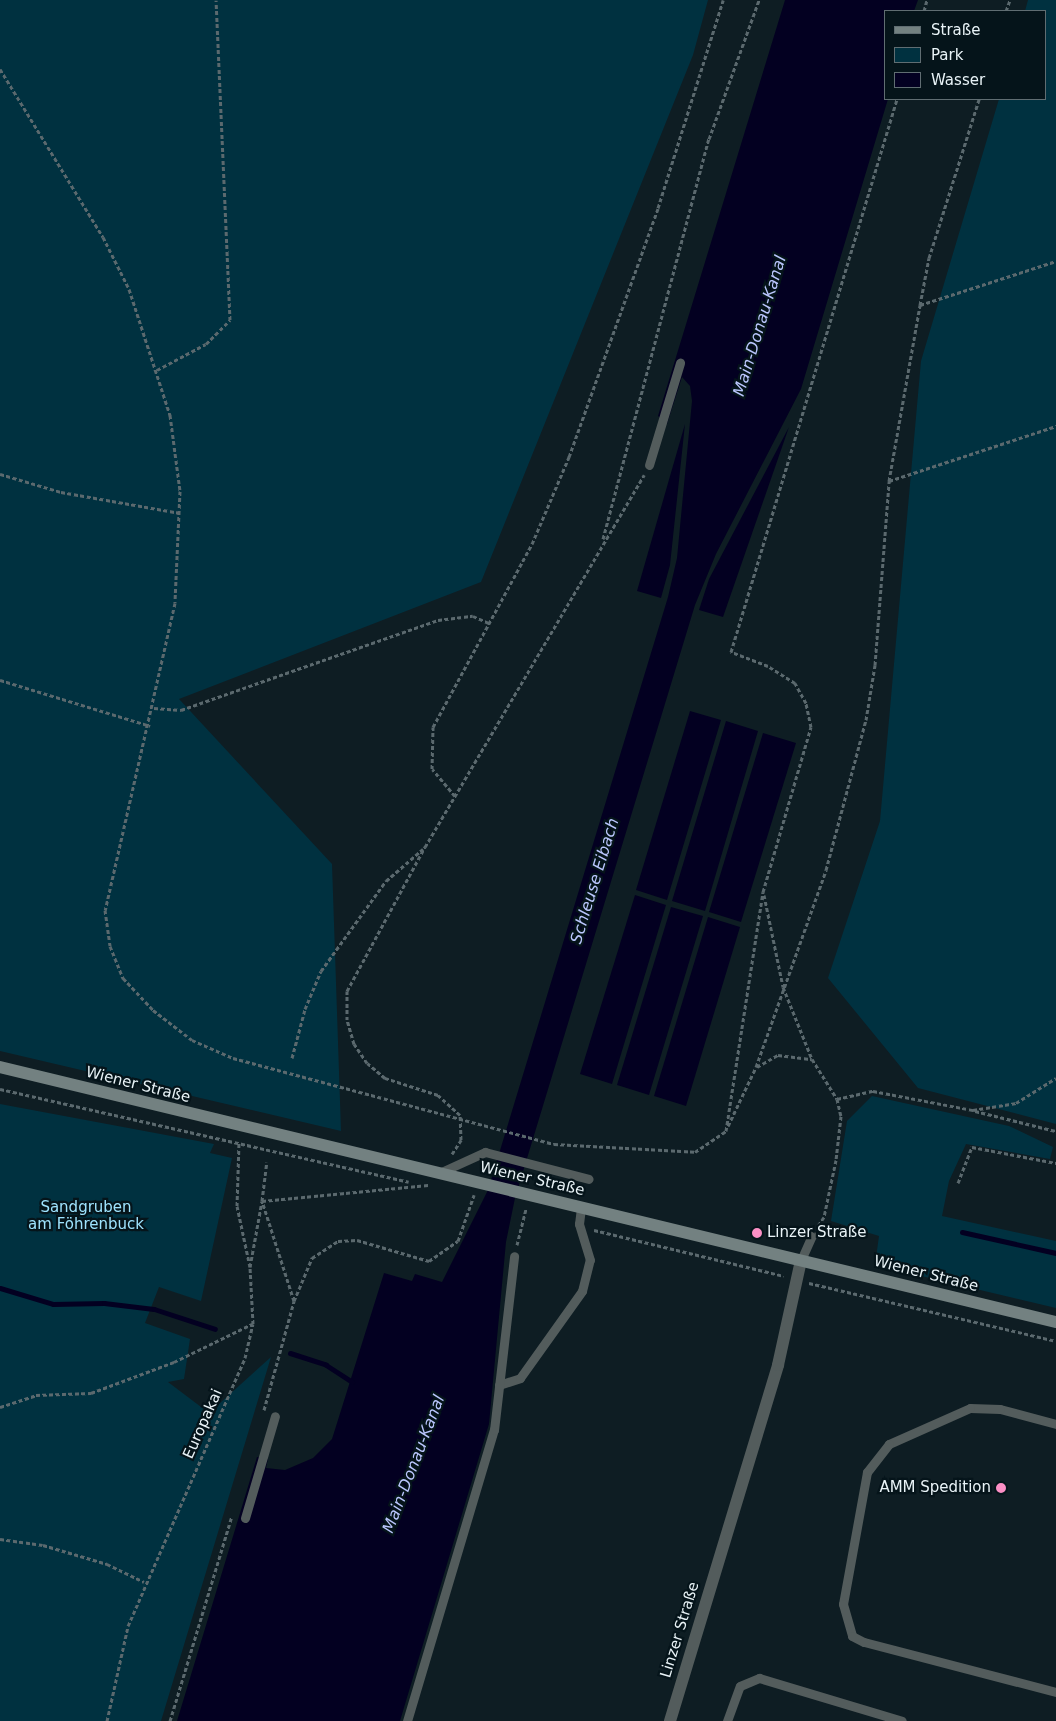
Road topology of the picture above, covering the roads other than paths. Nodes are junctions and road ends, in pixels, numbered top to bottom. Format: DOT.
graph roads {
  1 [pos="680,363"];
  2 [pos="649,466"];
  3 [pos="0,1067"];
  4 [pos="439,1173"];
  5 [pos="589,1179"];
  6 [pos="581,1207"];
  7 [pos="812,1235"];
  8 [pos="514,1256"];
  9 [pos="801,1260"];
  10 [pos="1056,1322"];
  11 [pos="499,1386"];
  12 [pos="275,1416"];
  13 [pos="1056,1424"];
  14 [pos="245,1518"];
  15 [pos="1056,1692"];
  16 [pos="407,1721"];
  17 [pos="670,1721"];
  18 [pos="727,1721"];
  19 [pos="902,1721"];
  1 -- 2 [label="lane"];
  3 -- 4 [label="main road, Wiener Straße"];
  4 -- 5 [label="lane"];
  4 -- 6 [label="main road, Wiener Straße"];
  6 -- 9 [label="main road, Wiener Straße"];
  6 -- 11 [label="lane"];
  7 -- 9 [label="lane"];
  8 -- 11 [label="lane"];
  9 -- 10 [label="main road, Wiener Straße"];
  9 -- 17 [label="street, Linzer Straße"];
  11 -- 16 [label="lane"];
  12 -- 14 [label="lane"];
  13 -- 15 [label="lane"];
  18 -- 19 [label="lane"];
}
